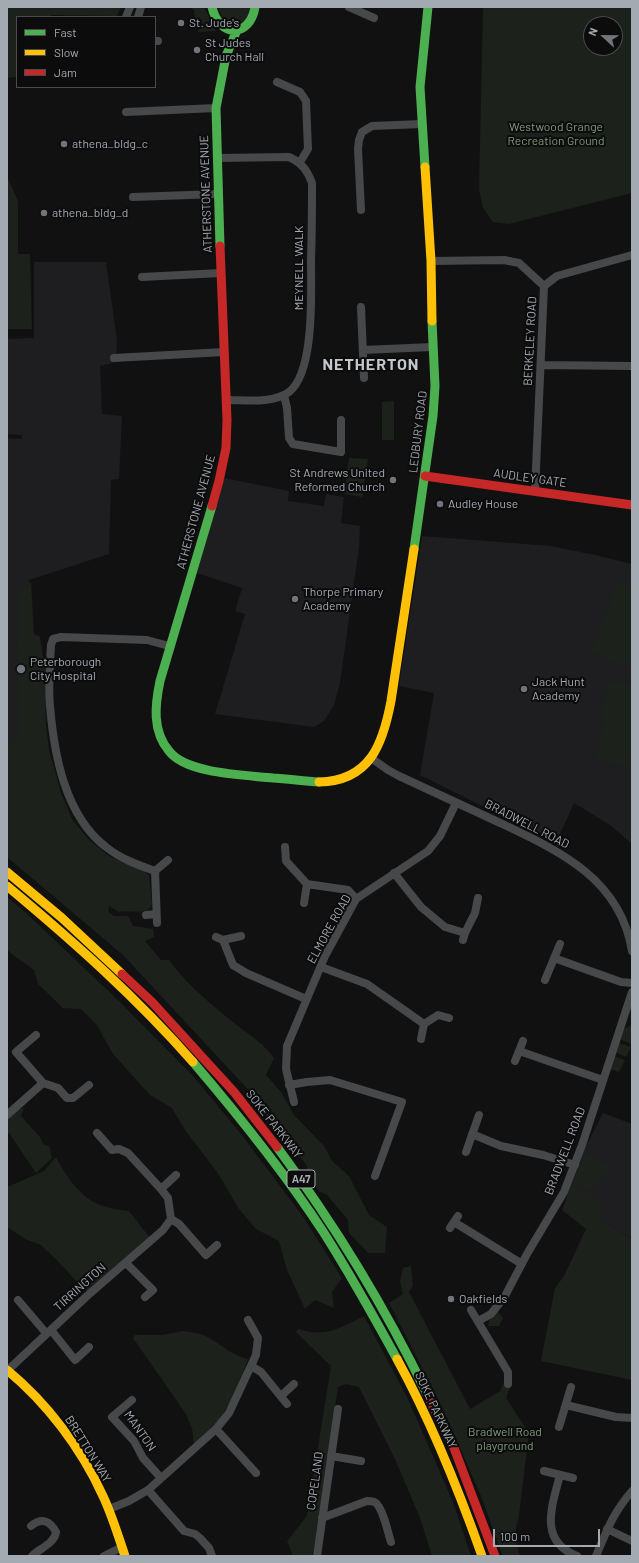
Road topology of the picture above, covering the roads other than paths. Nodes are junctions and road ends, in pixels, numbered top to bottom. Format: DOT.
graph roads {
  1 [pos="255,7"];
  2 [pos="348,7"];
  3 [pos="428,7"];
  4 [pos="212,9"];
  5 [pos="374,18"];
  6 [pos="221,26"];
  7 [pos="238,30"];
  8 [pos="226,56"];
  9 [pos="277,82"];
  10 [pos="216,108"];
  11 [pos="126,112"];
  12 [pos="422,124"];
  13 [pos="217,158"];
  14 [pos="300,162"];
  15 [pos="218,194"];
  16 [pos="132,197"];
  17 [pos="361,210"];
  18 [pos="632,255"];
  19 [pos="431,261"];
  20 [pos="221,273"];
  21 [pos="142,277"];
  22 [pos="544,286"];
  23 [pos="361,307"];
  24 [pos="432,347"];
  25 [pos="363,350"];
  26 [pos="224,352"];
  27 [pos="114,358"];
  28 [pos="541,365"];
  29 [pos="632,366"];
  30 [pos="364,378"];
  31 [pos="284,395"];
  32 [pos="226,400"];
  33 [pos="340,420"];
  34 [pos="425,476"];
  35 [pos="535,491"];
  36 [pos="632,505"];
  37 [pos="169,646"];
  38 [pos="371,758"];
  39 [pos="456,803"];
  40 [pos="285,847"];
  41 [pos="168,860"];
  42 [pos="7,872"];
  43 [pos="155,872"];
  44 [pos="394,873"];
  45 [pos="307,884"];
  46 [pos="7,886"];
  47 [pos="478,898"];
  48 [pos="356,899"];
  49 [pos="304,903"];
  50 [pos="146,915"];
  51 [pos="241,936"];
  52 [pos="560,944"];
  53 [pos="632,951"];
  54 [pos="554,958"];
  55 [pos="321,967"];
  56 [pos="545,980"];
  57 [pos="632,983"];
  58 [pos="632,992"];
  59 [pos="306,999"];
  60 [pos="449,1018"];
  61 [pos="623,1020"];
  62 [pos="632,1023"];
  63 [pos="424,1024"];
  64 [pos="36,1035"];
  65 [pos="421,1040"];
  66 [pos="523,1041"];
  67 [pos="519,1051"];
  68 [pos="515,1061"];
  69 [pos="603,1080"];
  70 [pos="43,1083"];
  71 [pos="89,1085"];
  72 [pos="289,1085"];
  73 [pos="294,1102"];
  74 [pos="478,1114"];
  75 [pos="7,1115"];
  76 [pos="98,1133"];
  77 [pos="472,1134"];
  78 [pos="466,1152"];
  79 [pos="575,1165"];
  80 [pos="176,1175"];
  81 [pos="375,1176"];
  82 [pos="161,1189"];
  83 [pos="171,1219"];
  84 [pos="454,1222"];
  85 [pos="217,1245"];
  86 [pos="126,1263"];
  87 [pos="522,1264"];
  88 [pos="145,1297"];
  89 [pos="18,1300"];
  90 [pos="471,1310"];
  91 [pos="248,1320"];
  92 [pos="478,1321"];
  93 [pos="49,1332"];
  94 [pos="89,1347"];
  95 [pos="251,1366"];
  96 [pos="7,1370"];
  97 [pos="294,1384"];
  98 [pos="508,1384"];
  99 [pos="571,1388"];
  100 [pos="281,1396"];
  101 [pos="132,1400"];
  102 [pos="288,1404"];
  103 [pos="566,1406"];
  104 [pos="338,1409"];
  105 [pos="632,1418"];
  106 [pos="560,1428"];
  107 [pos="216,1429"];
  108 [pos="331,1456"];
  109 [pos="361,1461"];
  110 [pos="544,1472"];
  111 [pos="256,1473"];
  112 [pos="560,1475"];
  113 [pos="161,1478"];
  114 [pos="573,1478"];
  115 [pos="148,1490"];
  116 [pos="632,1491"];
  117 [pos="109,1509"];
  118 [pos="322,1518"];
  119 [pos="31,1526"];
  120 [pos="607,1529"];
  121 [pos="632,1540"];
  122 [pos="391,1542"];
  123 [pos="122,1547"];
  124 [pos="32,1556"];
  125 [pos="104,1556"];
  126 [pos="125,1556"];
  127 [pos="212,1556"];
  128 [pos="317,1556"];
  129 [pos="482,1556"];
  130 [pos="495,1556"];
  131 [pos="577,1556"];
  132 [pos="596,1556"];
  1 -- 7 [label="main road"];
  2 -- 5 [label="street"];
  3 -- 12 [label="main road, LEDBURY ROAD"];
  4 -- 6 [label="main road"];
  6 -- 7 [label="main road"];
  6 -- 8 [label="main road, ATHERSTONE AVENUE"];
  7 -- 8 [label="main road, ATHERSTONE AVENUE"];
  8 -- 10 [label="main road, ATHERSTONE AVENUE"];
  9 -- 14 [label="street"];
  10 -- 11 [label="street"];
  10 -- 13 [label="main road, ATHERSTONE AVENUE"];
  12 -- 17 [label="street"];
  12 -- 19 [label="main road, LEDBURY ROAD"];
  13 -- 14 [label="street"];
  13 -- 15 [label="main road, ATHERSTONE AVENUE"];
  14 -- 31 [label="street, MEYNELL WALK"];
  15 -- 16 [label="street"];
  15 -- 20 [label="main road, ATHERSTONE AVENUE"];
  18 -- 22 [label="street, BERKELEY ROAD"];
  19 -- 22 [label="street"];
  19 -- 24 [label="main road, LEDBURY ROAD"];
  20 -- 21 [label="street"];
  20 -- 26 [label="main road, ATHERSTONE AVENUE"];
  22 -- 28 [label="street, BERKELEY ROAD"];
  23 -- 25 [label="street"];
  24 -- 25 [label="street"];
  24 -- 34 [label="main road, LEDBURY ROAD"];
  25 -- 30 [label="street"];
  26 -- 27 [label="street"];
  26 -- 32 [label="main road, ATHERSTONE AVENUE"];
  28 -- 29 [label="street"];
  28 -- 35 [label="street, BERKELEY ROAD"];
  31 -- 32 [label="street"];
  31 -- 33 [label="street"];
  32 -- 37 [label="main road, ATHERSTONE AVENUE"];
  34 -- 35 [label="main road, AUDLEY GATE"];
  34 -- 38 [label="main road, LEDBURY ROAD"];
  35 -- 36 [label="main road, AUDLEY GATE"];
  37 -- 38 [label="main road, ATHERSTONE AVENUE"];
  37 -- 43 [label="street"];
  38 -- 39 [label="street, BRADWELL ROAD"];
  39 -- 44 [label="street, ELMORE ROAD"];
  39 -- 53 [label="street, BRADWELL ROAD"];
  40 -- 45 [label="street"];
  41 -- 43 [label="street"];
  42 -- 130 [label="main road, SOKE PARKWAY / A47"];
  43 -- 50 [label="street"];
  44 -- 47 [label="street"];
  44 -- 48 [label="street, ELMORE ROAD"];
  45 -- 48 [label="street"];
  45 -- 49 [label="street"];
  46 -- 129 [label="main road, SOKE PARKWAY / A47"];
  48 -- 55 [label="street, ELMORE ROAD"];
  51 -- 59 [label="street"];
  52 -- 54 [label="street"];
  54 -- 56 [label="street"];
  54 -- 57 [label="street"];
  55 -- 59 [label="street, ELMORE ROAD"];
  55 -- 63 [label="street"];
  58 -- 61 [label="street, BRADWELL ROAD"];
  59 -- 72 [label="street, ELMORE ROAD"];
  60 -- 63 [label="street"];
  61 -- 62 [label="street"];
  61 -- 69 [label="street, BRADWELL ROAD"];
  63 -- 65 [label="street"];
  64 -- 70 [label="street"];
  66 -- 67 [label="street"];
  67 -- 68 [label="street"];
  67 -- 69 [label="street"];
  69 -- 79 [label="street, BRADWELL ROAD"];
  70 -- 71 [label="street"];
  70 -- 75 [label="street"];
  72 -- 73 [label="street, ELMORE ROAD"];
  72 -- 81 [label="street"];
  74 -- 77 [label="street"];
  76 -- 82 [label="street"];
  77 -- 78 [label="street"];
  77 -- 79 [label="street"];
  79 -- 87 [label="street, BRADWELL ROAD"];
  80 -- 82 [label="street"];
  82 -- 83 [label="street"];
  83 -- 85 [label="street"];
  83 -- 86 [label="street, TIRRINGTON"];
  84 -- 87 [label="street"];
  86 -- 88 [label="street"];
  86 -- 93 [label="street, TIRRINGTON"];
  87 -- 92 [label="street, BRADWELL ROAD"];
  89 -- 93 [label="street"];
  90 -- 92 [label="street"];
  91 -- 95 [label="street"];
  92 -- 98 [label="street"];
  93 -- 94 [label="street"];
  93 -- 96 [label="street, TIRRINGTON"];
  95 -- 100 [label="street"];
  95 -- 107 [label="street"];
  96 -- 117 [label="main road, BRETTON WAY"];
  97 -- 100 [label="street"];
  99 -- 103 [label="street"];
  100 -- 102 [label="street"];
  101 -- 113 [label="street, MANTON"];
  103 -- 105 [label="street"];
  103 -- 106 [label="street"];
  104 -- 108 [label="street, COPELAND"];
  107 -- 111 [label="street"];
  107 -- 113 [label="street"];
  108 -- 109 [label="street"];
  108 -- 118 [label="street, COPELAND"];
  110 -- 112 [label="street"];
  112 -- 114 [label="street"];
  112 -- 131 [label="street"];
  113 -- 115 [label="street"];
  115 -- 117 [label="street"];
  115 -- 127 [label="street"];
  116 -- 120 [label="street"];
  117 -- 123 [label="main road, BRETTON WAY"];
  118 -- 122 [label="street"];
  118 -- 128 [label="street, COPELAND"];
  119 -- 124 [label="street"];
  120 -- 121 [label="street"];
  120 -- 132 [label="street"];
  123 -- 125 [label="street"];
  123 -- 126 [label="main road, BRETTON WAY"];
}
